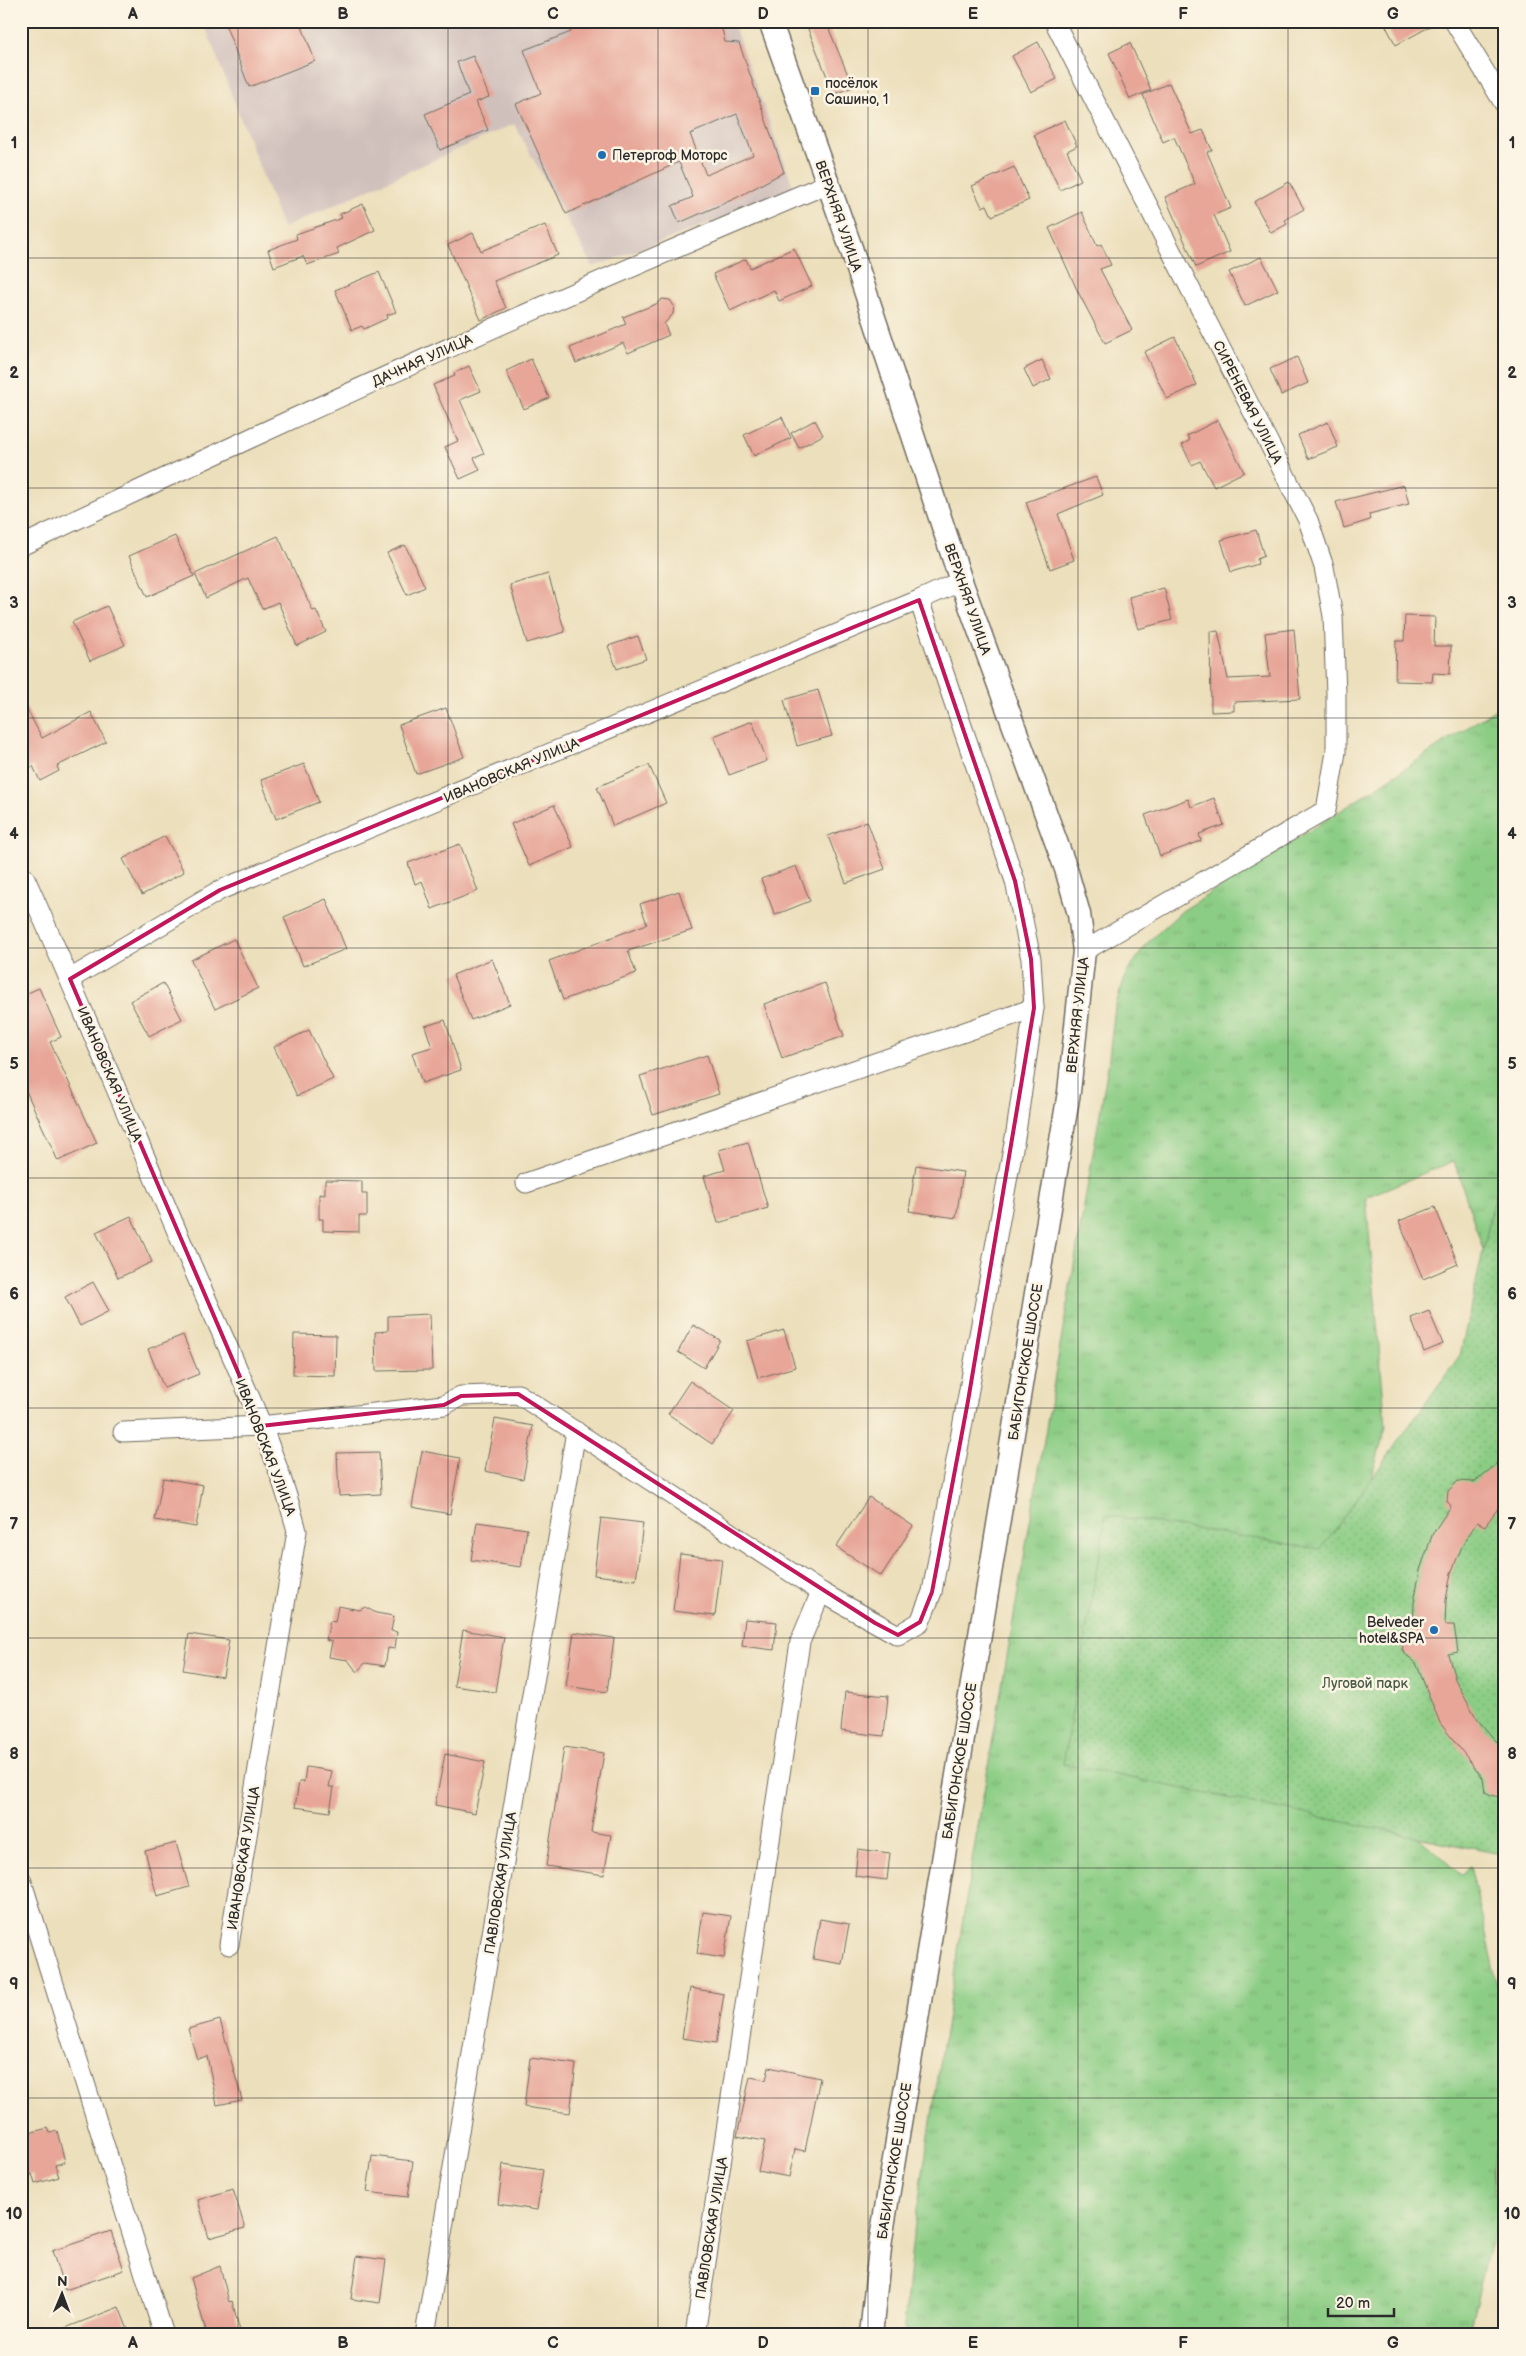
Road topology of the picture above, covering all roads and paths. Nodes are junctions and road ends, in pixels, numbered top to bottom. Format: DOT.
graph roads {
  1 [pos="770,21"];
  2 [pos="1054,21"];
  3 [pos="1454,21"];
  4 [pos="1505,105"];
  5 [pos="827,184"];
  6 [pos="21,546"];
  7 [pos="961,581"];
  8 [pos="919,600"];
  9 [pos="24,878"];
  10 [pos="1084,951"];
  11 [pos="70,979"];
  12 [pos="1034,1008"];
  13 [pos="526,1183"];
  14 [pos="1053,1189"];
  15 [pos="261,1426"];
  16 [pos="576,1431"];
  17 [pos="123,1432"];
  18 [pos="822,1592"];
  19 [pos="21,1879"];
  20 [pos="229,1944"];
  21 [pos="164,2335"];
  22 [pos="425,2335"];
  23 [pos="695,2335"];
  24 [pos="871,2335"];
  1 -- 5 [label="street, ВЕРХНЯЯ УЛИЦА"];
  2 -- 10 [label="street, СИРЕНЕВАЯ УЛИЦА"];
  3 -- 4 [label="street"];
  5 -- 6 [label="street, ДАЧНАЯ УЛИЦА"];
  5 -- 7 [label="street, ВЕРХНЯЯ УЛИЦА"];
  7 -- 8 [label="street, ИВАНОВСКАЯ УЛИЦА"];
  7 -- 10 [label="street, ВЕРХНЯЯ УЛИЦА"];
  8 -- 11 [label="street, ИВАНОВСКАЯ УЛИЦА"];
  8 -- 12 [label="street"];
  9 -- 11 [label="street, ИВАНОВСКАЯ УЛИЦА"];
  10 -- 14 [label="street, ВЕРХНЯЯ УЛИЦА"];
  11 -- 15 [label="street, ИВАНОВСКАЯ УЛИЦА"];
  12 -- 13 [label="street"];
  12 -- 18 [label="street"];
  14 -- 24 [label="street, БАБИГОНСКОЕ ШОССЕ"];
  15 -- 16 [label="street"];
  15 -- 17 [label="street"];
  15 -- 20 [label="street, ИВАНОВСКАЯ УЛИЦА"];
  16 -- 18 [label="street"];
  16 -- 22 [label="street, ПАВЛОВСКАЯ УЛИЦА"];
  18 -- 23 [label="street, ПАВЛОВСКАЯ УЛИЦА"];
  19 -- 21 [label="street"];
}
